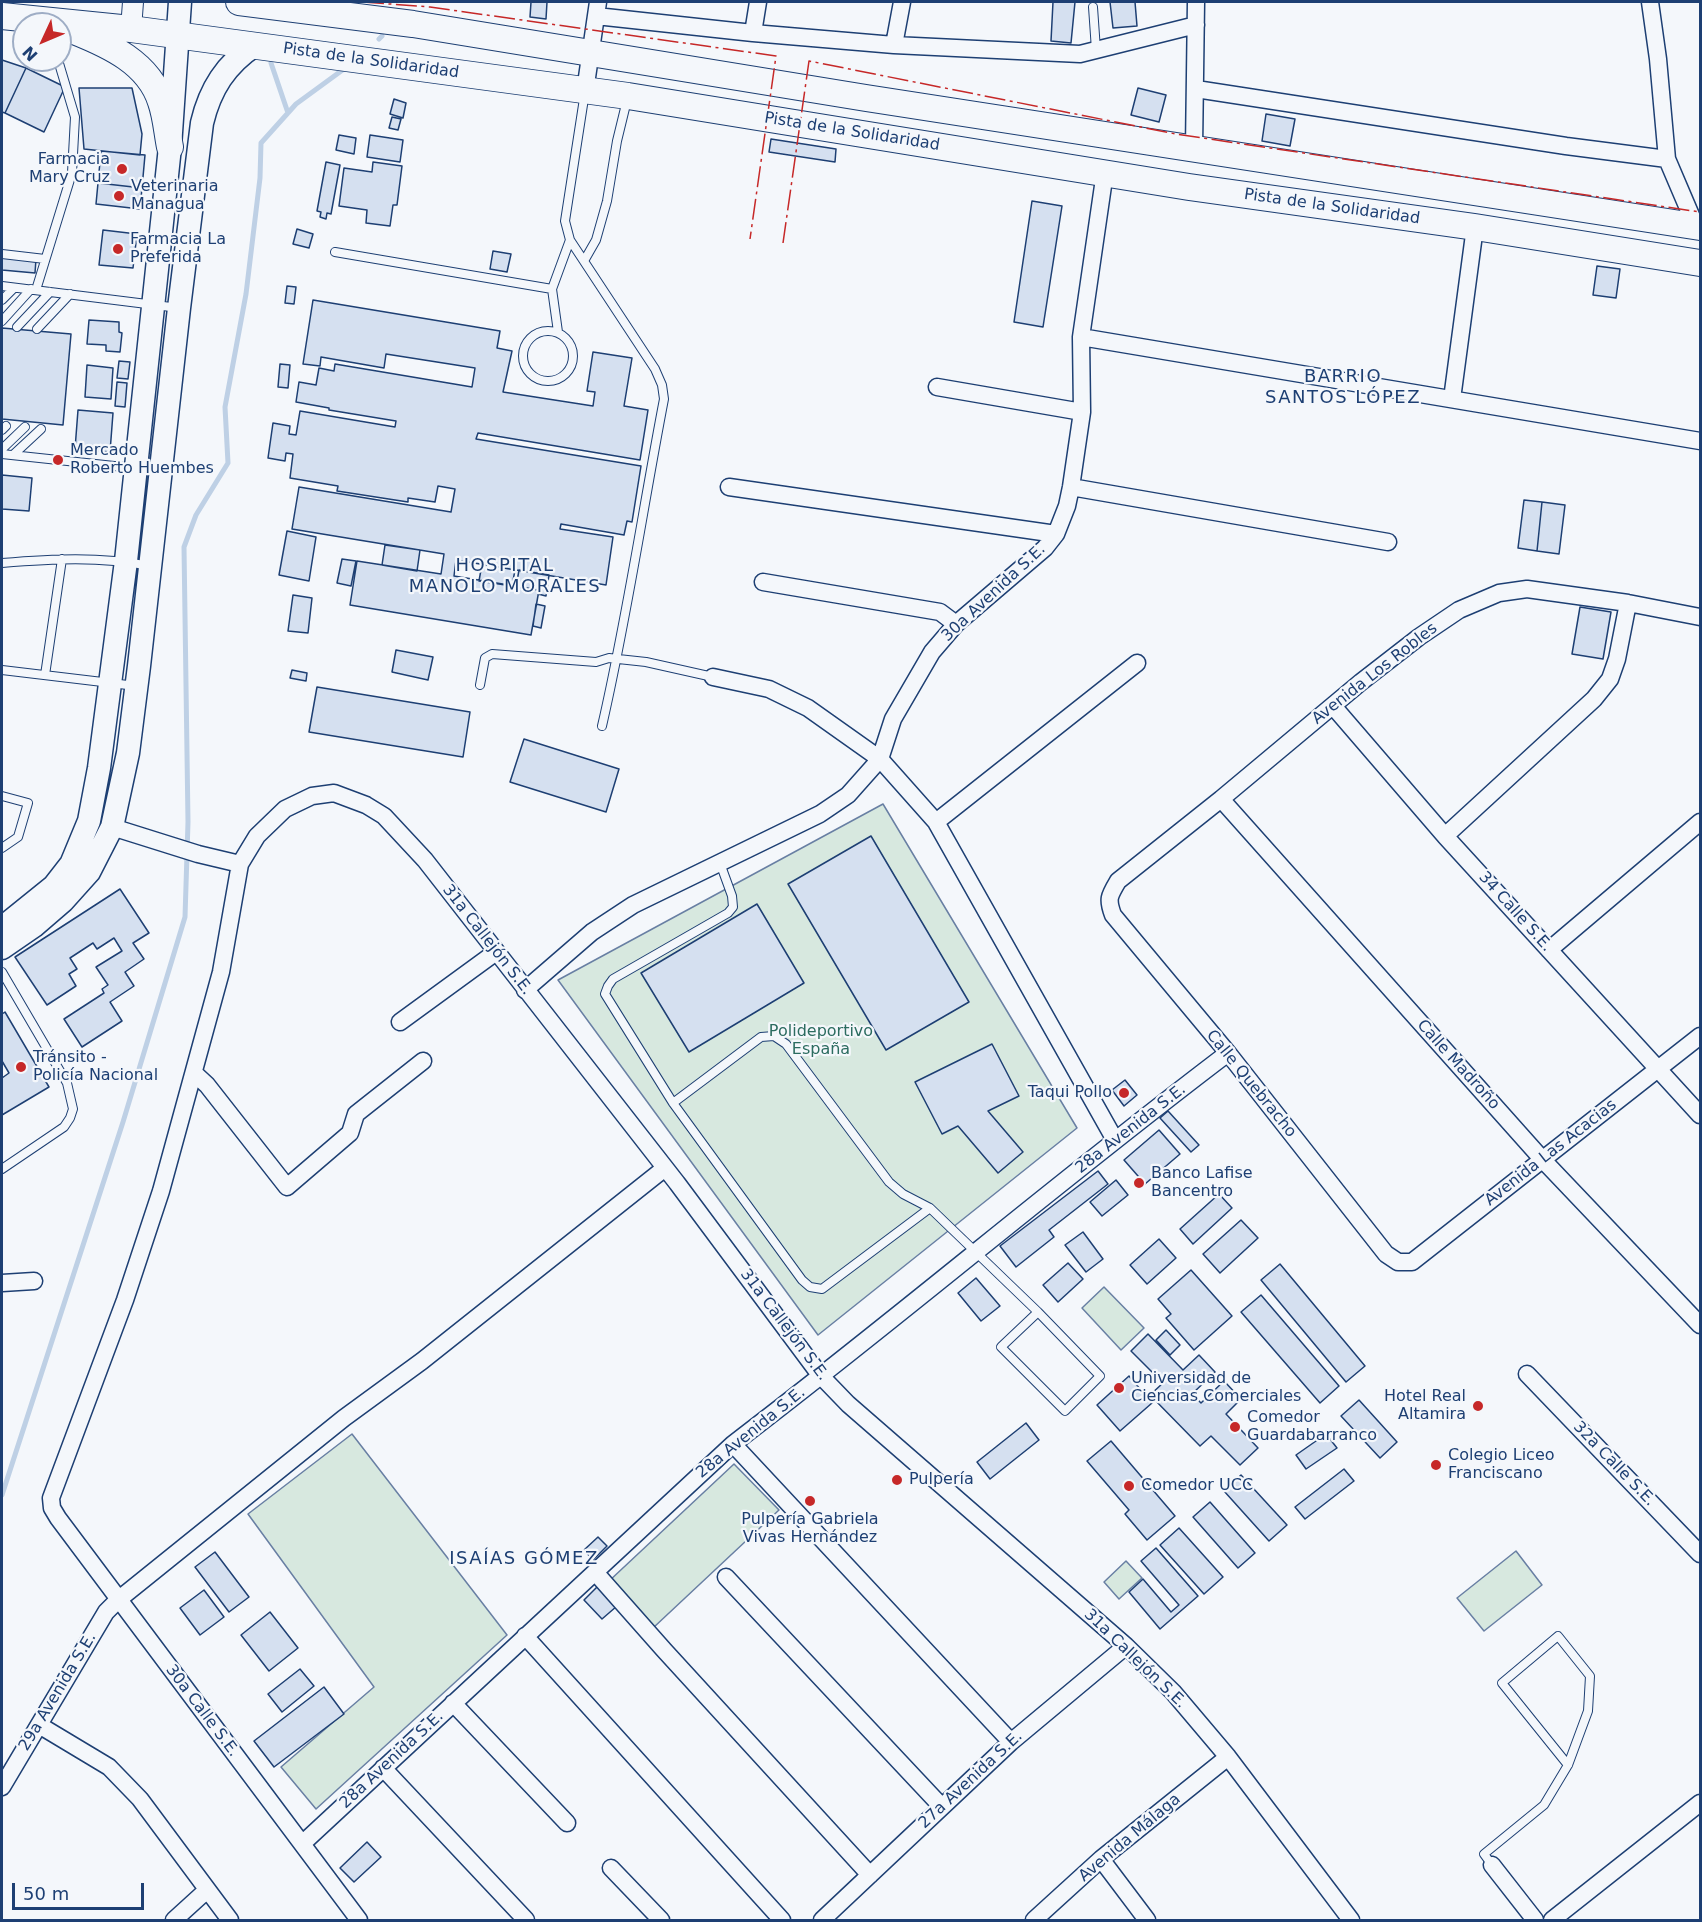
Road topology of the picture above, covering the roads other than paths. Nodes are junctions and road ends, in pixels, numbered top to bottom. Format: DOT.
graph roads {
  1 [pos="133,2"];
  2 [pos="180,2"];
  3 [pos="239,2"];
  4 [pos="759,2"];
  5 [pos="902,2"];
  6 [pos="1196,2"];
  7 [pos="1650,2"];
  8 [pos="1093,7"];
  9 [pos="597,9"];
  10 [pos="72,25"];
  11 [pos="1196,25"];
  12 [pos="131,29"];
  13 [pos="72,32"];
  14 [pos="753,33"];
  15 [pos="177,35"];
  16 [pos="255,45"];
  17 [pos="894,45"];
  18 [pos="1096,50"];
  19 [pos="591,52"];
  20 [pos="62,72"];
  21 [pos="1196,89"];
  22 [pos="585,91"];
  23 [pos="628,96"];
  24 [pos="170,147"];
  25 [pos="1194,148"];
  26 [pos="1667,159"];
  27 [pos="1105,172"];
  28 [pos="1475,227"];
  29 [pos="1698,227"];
  30 [pos="570,240"];
  31 [pos="335,252"];
  32 [pos="2,254"];
  33 [pos="45,260"];
  34 [pos="584,261"];
  35 [pos="1699,264"];
  36 [pos="2,286"];
  37 [pos="14,288"];
  38 [pos="552,289"];
  39 [pos="34,290"];
  40 [pos="50,292"];
  41 [pos="70,294"];
  42 [pos="2,300"];
  43 [pos="154,304"];
  44 [pos="179,308"];
  45 [pos="2,321"];
  46 [pos="17,327"];
  47 [pos="37,329"];
  48 [pos="558,332"];
  49 [pos="1082,337"];
  50 [pos="937,387"];
  51 [pos="1452,399"];
  52 [pos="1082,412"];
  53 [pos="25,428"];
  54 [pos="42,429"];
  55 [pos="1701,441"];
  56 [pos="2,449"];
  57 [pos="2,454"];
  58 [pos="13,455"];
  59 [pos="136,468"];
  60 [pos="161,471"];
  61 [pos="1071,487"];
  62 [pos="729,488"];
  63 [pos="1056,534"];
  64 [pos="1388,543"];
  65 [pos="62,559"];
  66 [pos="126,561"];
  67 [pos="2,563"];
  68 [pos="150,566"];
  69 [pos="763,582"];
  70 [pos="1628,603"];
  71 [pos="1701,617"];
  72 [pos="956,624"];
  73 [pos="617,660"];
  74 [pos="1137,663"];
  75 [pos="2,670"];
  76 [pos="45,675"];
  77 [pos="713,677"];
  78 [pos="111,682"];
  79 [pos="480,684"];
  80 [pos="136,686"];
  81 [pos="1333,706"];
  82 [pos="602,726"];
  83 [pos="880,759"];
  84 [pos="99,768"];
  85 [pos="2,796"];
  86 [pos="1221,800"];
  87 [pos="936,822"];
  88 [pos="1701,822"];
  89 [pos="112,827"];
  90 [pos="1445,836"];
  91 [pos="2,849"];
  92 [pos="72,862"];
  93 [pos="720,863"];
  94 [pos="240,864"];
  95 [pos="1108,902"];
  96 [pos="2,928"];
  97 [pos="2,948"];
  98 [pos="1549,950"];
  99 [pos="496,952"];
  100 [pos="2,972"];
  101 [pos="525,990"];
  102 [pos="400,1022"];
  103 [pos="1701,1036"];
  104 [pos="1228,1053"];
  105 [pos="423,1061"];
  106 [pos="1658,1069"];
  107 [pos="194,1073"];
  108 [pos="674,1103"];
  109 [pos="1701,1116"];
  110 [pos="1115,1140"];
  111 [pos="1542,1159"];
  112 [pos="665,1168"];
  113 [pos="2,1169"];
  114 [pos="930,1208"];
  115 [pos="975,1252"];
  116 [pos="1398,1262"];
  117 [pos="34,1281"];
  118 [pos="2,1283"];
  119 [pos="1038,1312"];
  120 [pos="1701,1324"];
  121 [pos="1527,1374"];
  122 [pos="820,1375"];
  123 [pos="733,1444"];
  124 [pos="1701,1554"];
  125 [pos="595,1572"];
  126 [pos="726,1577"];
  127 [pos="118,1600"];
  128 [pos="525,1636"];
  129 [pos="1126,1646"];
  130 [pos="453,1703"];
  131 [pos="39,1725"];
  132 [pos="1011,1742"];
  133 [pos="1228,1757"];
  134 [pos="1568,1765"];
  135 [pos="383,1768"];
  136 [pos="2,1787"];
  137 [pos="1701,1803"];
  138 [pos="942,1807"];
  139 [pos="567,1823"];
  140 [pos="302,1844"];
  141 [pos="1101,1859"];
  142 [pos="1492,1864"];
  143 [pos="611,1868"];
  144 [pos="870,1875"];
  145 [pos="207,1890"];
  146 [pos="174,1920"];
  147 [pos="230,1920"];
  148 [pos="359,1920"];
  149 [pos="526,1920"];
  150 [pos="661,1920"];
  151 [pos="782,1920"];
  152 [pos="822,1920"];
  153 [pos="1034,1920"];
  154 [pos="1147,1920"];
  155 [pos="1351,1920"];
  156 [pos="1535,1920"];
  157 [pos="1552,1920"];
  1 -- 12 [label="street"];
  2 -- 15 [label="main road"];
  3 -- 19 [label="main road"];
  4 -- 14 [label="street"];
  5 -- 17 [label="street"];
  6 -- 11 [label="street"];
  7 -- 26 [label="street"];
  8 -- 18 [label="lane"];
  9 -- 14 [label="street"];
  9 -- 19 [label="street"];
  10 -- 12 [label="main road, Pista de la Solidaridad"];
  11 -- 18 [label="street"];
  11 -- 21 [label="street"];
  12 -- 15 [label="main road, Pista de la Solidaridad"];
  13 -- 24 [label="main road"];
  14 -- 17 [label="street"];
  15 -- 16 [label="main road, Pista de la Solidaridad"];
  15 -- 24 [label="main road"];
  16 -- 22 [label="main road, Pista de la Solidaridad"];
  16 -- 44 [label="main road"];
  17 -- 18 [label="street"];
  19 -- 22 [label="street"];
  19 -- 25 [label="main road"];
  20 -- 33 [label="lane"];
  21 -- 25 [label="street"];
  21 -- 26 [label="street"];
  22 -- 23 [label="main road, Pista de la Solidaridad"];
  22 -- 30 [label="lane"];
  23 -- 27 [label="main road, Pista de la Solidaridad"];
  23 -- 34 [label="lane"];
  24 -- 43 [label="main road"];
  25 -- 29 [label="main road"];
  26 -- 29 [label="street"];
  27 -- 28 [label="main road, Pista de la Solidaridad"];
  27 -- 49 [label="street, 30a Avenida S.E."];
  28 -- 35 [label="main road, Pista de la Solidaridad"];
  28 -- 51 [label="street"];
  30 -- 34 [label="lane"];
  30 -- 38 [label="lane"];
  31 -- 38 [label="lane"];
  32 -- 33 [label="lane"];
  33 -- 39 [label="lane"];
  34 -- 73 [label="lane"];
  36 -- 37 [label="lane"];
  37 -- 39 [label="lane"];
  37 -- 42 [label="lane"];
  38 -- 48 [label="lane"];
  39 -- 40 [label="lane"];
  39 -- 45 [label="lane"];
  40 -- 41 [label="lane"];
  40 -- 46 [label="lane"];
  41 -- 43 [label="lane"];
  41 -- 47 [label="lane"];
  43 -- 44 [label="lane"];
  43 -- 59 [label="main road"];
  44 -- 60 [label="main road"];
  48 -- 48 [label="lane"];
  49 -- 51 [label="street"];
  49 -- 52 [label="street, 30a Avenida S.E."];
  50 -- 52 [label="street"];
  51 -- 55 [label="street"];
  52 -- 61 [label="street, 30a Avenida S.E."];
  53 -- 56 [label="lane"];
  54 -- 58 [label="lane"];
  57 -- 58 [label="lane"];
  58 -- 59 [label="lane"];
  59 -- 60 [label="lane"];
  59 -- 66 [label="main road"];
  60 -- 68 [label="main road"];
  61 -- 63 [label="street, 30a Avenida S.E."];
  61 -- 64 [label="street"];
  62 -- 63 [label="street"];
  63 -- 72 [label="street, 30a Avenida S.E."];
  65 -- 66 [label="lane"];
  65 -- 67 [label="lane"];
  65 -- 76 [label="lane"];
  66 -- 68 [label="lane"];
  66 -- 78 [label="main road"];
  68 -- 80 [label="main road"];
  69 -- 72 [label="street"];
  70 -- 71 [label="street, Avenida Los Robles"];
  70 -- 81 [label="street, Avenida Los Robles"];
  70 -- 90 [label="street"];
  72 -- 83 [label="street, 30a Avenida S.E."];
  73 -- 77 [label="lane"];
  73 -- 79 [label="lane"];
  73 -- 82 [label="lane"];
  74 -- 87 [label="street"];
  75 -- 76 [label="lane"];
  76 -- 78 [label="lane"];
  77 -- 83 [label="street"];
  78 -- 80 [label="lane"];
  78 -- 84 [label="main road"];
  80 -- 89 [label="main road"];
  81 -- 86 [label="street, Avenida Los Robles"];
  81 -- 90 [label="street, 34 Calle S.E."];
  83 -- 87 [label="street"];
  83 -- 93 [label="street, 30a Avenida S.E."];
  84 -- 89 [label="main road"];
  84 -- 92 [label="main road"];
  85 -- 91 [label="lane"];
  86 -- 95 [label="street, Avenida Los Robles"];
  86 -- 111 [label="street, Calle Madroño"];
  87 -- 110 [label="street"];
  88 -- 98 [label="street"];
  89 -- 92 [label="main road"];
  89 -- 94 [label="street"];
  89 -- 97 [label="main road"];
  90 -- 98 [label="street, 34 Calle S.E."];
  92 -- 96 [label="main road"];
  93 -- 101 [label="street, 30a Avenida S.E."];
  93 -- 108 [label="lane"];
  94 -- 99 [label="street, 31a Callejón S.E."];
  94 -- 107 [label="street"];
  95 -- 104 [label="street, Calle Quebracho"];
  98 -- 106 [label="street, 34 Calle S.E."];
  99 -- 101 [label="street, 31a Callejón S.E."];
  99 -- 102 [label="street"];
  100 -- 113 [label="lane"];
  101 -- 112 [label="street, 31a Callejón S.E."];
  103 -- 106 [label="street, Avenida Las Acacias"];
  104 -- 110 [label="street, 28a Avenida S.E."];
  104 -- 116 [label="street, Calle Quebracho"];
  105 -- 107 [label="street"];
  106 -- 109 [label="street, 34 Calle S.E."];
  106 -- 111 [label="street, Avenida Las Acacias"];
  107 -- 127 [label="street, 30a Calle S.E."];
  108 -- 114 [label="lane"];
  108 -- 114 [label="lane"];
  110 -- 115 [label="street, 28a Avenida S.E."];
  111 -- 116 [label="street, Avenida Las Acacias"];
  111 -- 120 [label="street, Calle Madroño"];
  112 -- 122 [label="street, 31a Callejón S.E."];
  112 -- 127 [label="street, 29a Avenida S.E."];
  114 -- 115 [label="lane"];
  115 -- 119 [label="lane"];
  115 -- 122 [label="street, 28a Avenida S.E."];
  117 -- 118 [label="street"];
  119 -- 119 [label="lane"];
  121 -- 124 [label="street, 32a Calle S.E."];
  122 -- 123 [label="street, 28a Avenida S.E."];
  122 -- 129 [label="street, 31a Callejón S.E."];
  123 -- 125 [label="street, 28a Avenida S.E."];
  123 -- 132 [label="street"];
  125 -- 128 [label="street, 28a Avenida S.E."];
  125 -- 144 [label="street"];
  126 -- 138 [label="street"];
  127 -- 131 [label="street, 29a Avenida S.E."];
  127 -- 140 [label="street, 30a Calle S.E."];
  128 -- 130 [label="street, 28a Avenida S.E."];
  128 -- 151 [label="street"];
  129 -- 132 [label="street, 27a Avenida S.E."];
  129 -- 133 [label="street, 31a Callejón S.E."];
  130 -- 135 [label="street, 28a Avenida S.E."];
  130 -- 139 [label="street"];
  131 -- 136 [label="street, 29a Avenida S.E."];
  131 -- 145 [label="street"];
  132 -- 138 [label="street, 27a Avenida S.E."];
  133 -- 141 [label="street, Avenida Málaga"];
  133 -- 155 [label="street, 31a Callejón S.E."];
  134 -- 134 [label="lane"];
  134 -- 142 [label="lane"];
  135 -- 140 [label="street, 28a Avenida S.E."];
  135 -- 149 [label="street"];
  137 -- 157 [label="street"];
  138 -- 144 [label="street, 27a Avenida S.E."];
  140 -- 148 [label="street, 30a Calle S.E."];
  141 -- 153 [label="street, Avenida Málaga"];
  141 -- 154 [label="street"];
  142 -- 156 [label="street"];
  143 -- 150 [label="street"];
  144 -- 152 [label="street, 27a Avenida S.E."];
  145 -- 146 [label="street"];
  145 -- 147 [label="street"];
}
